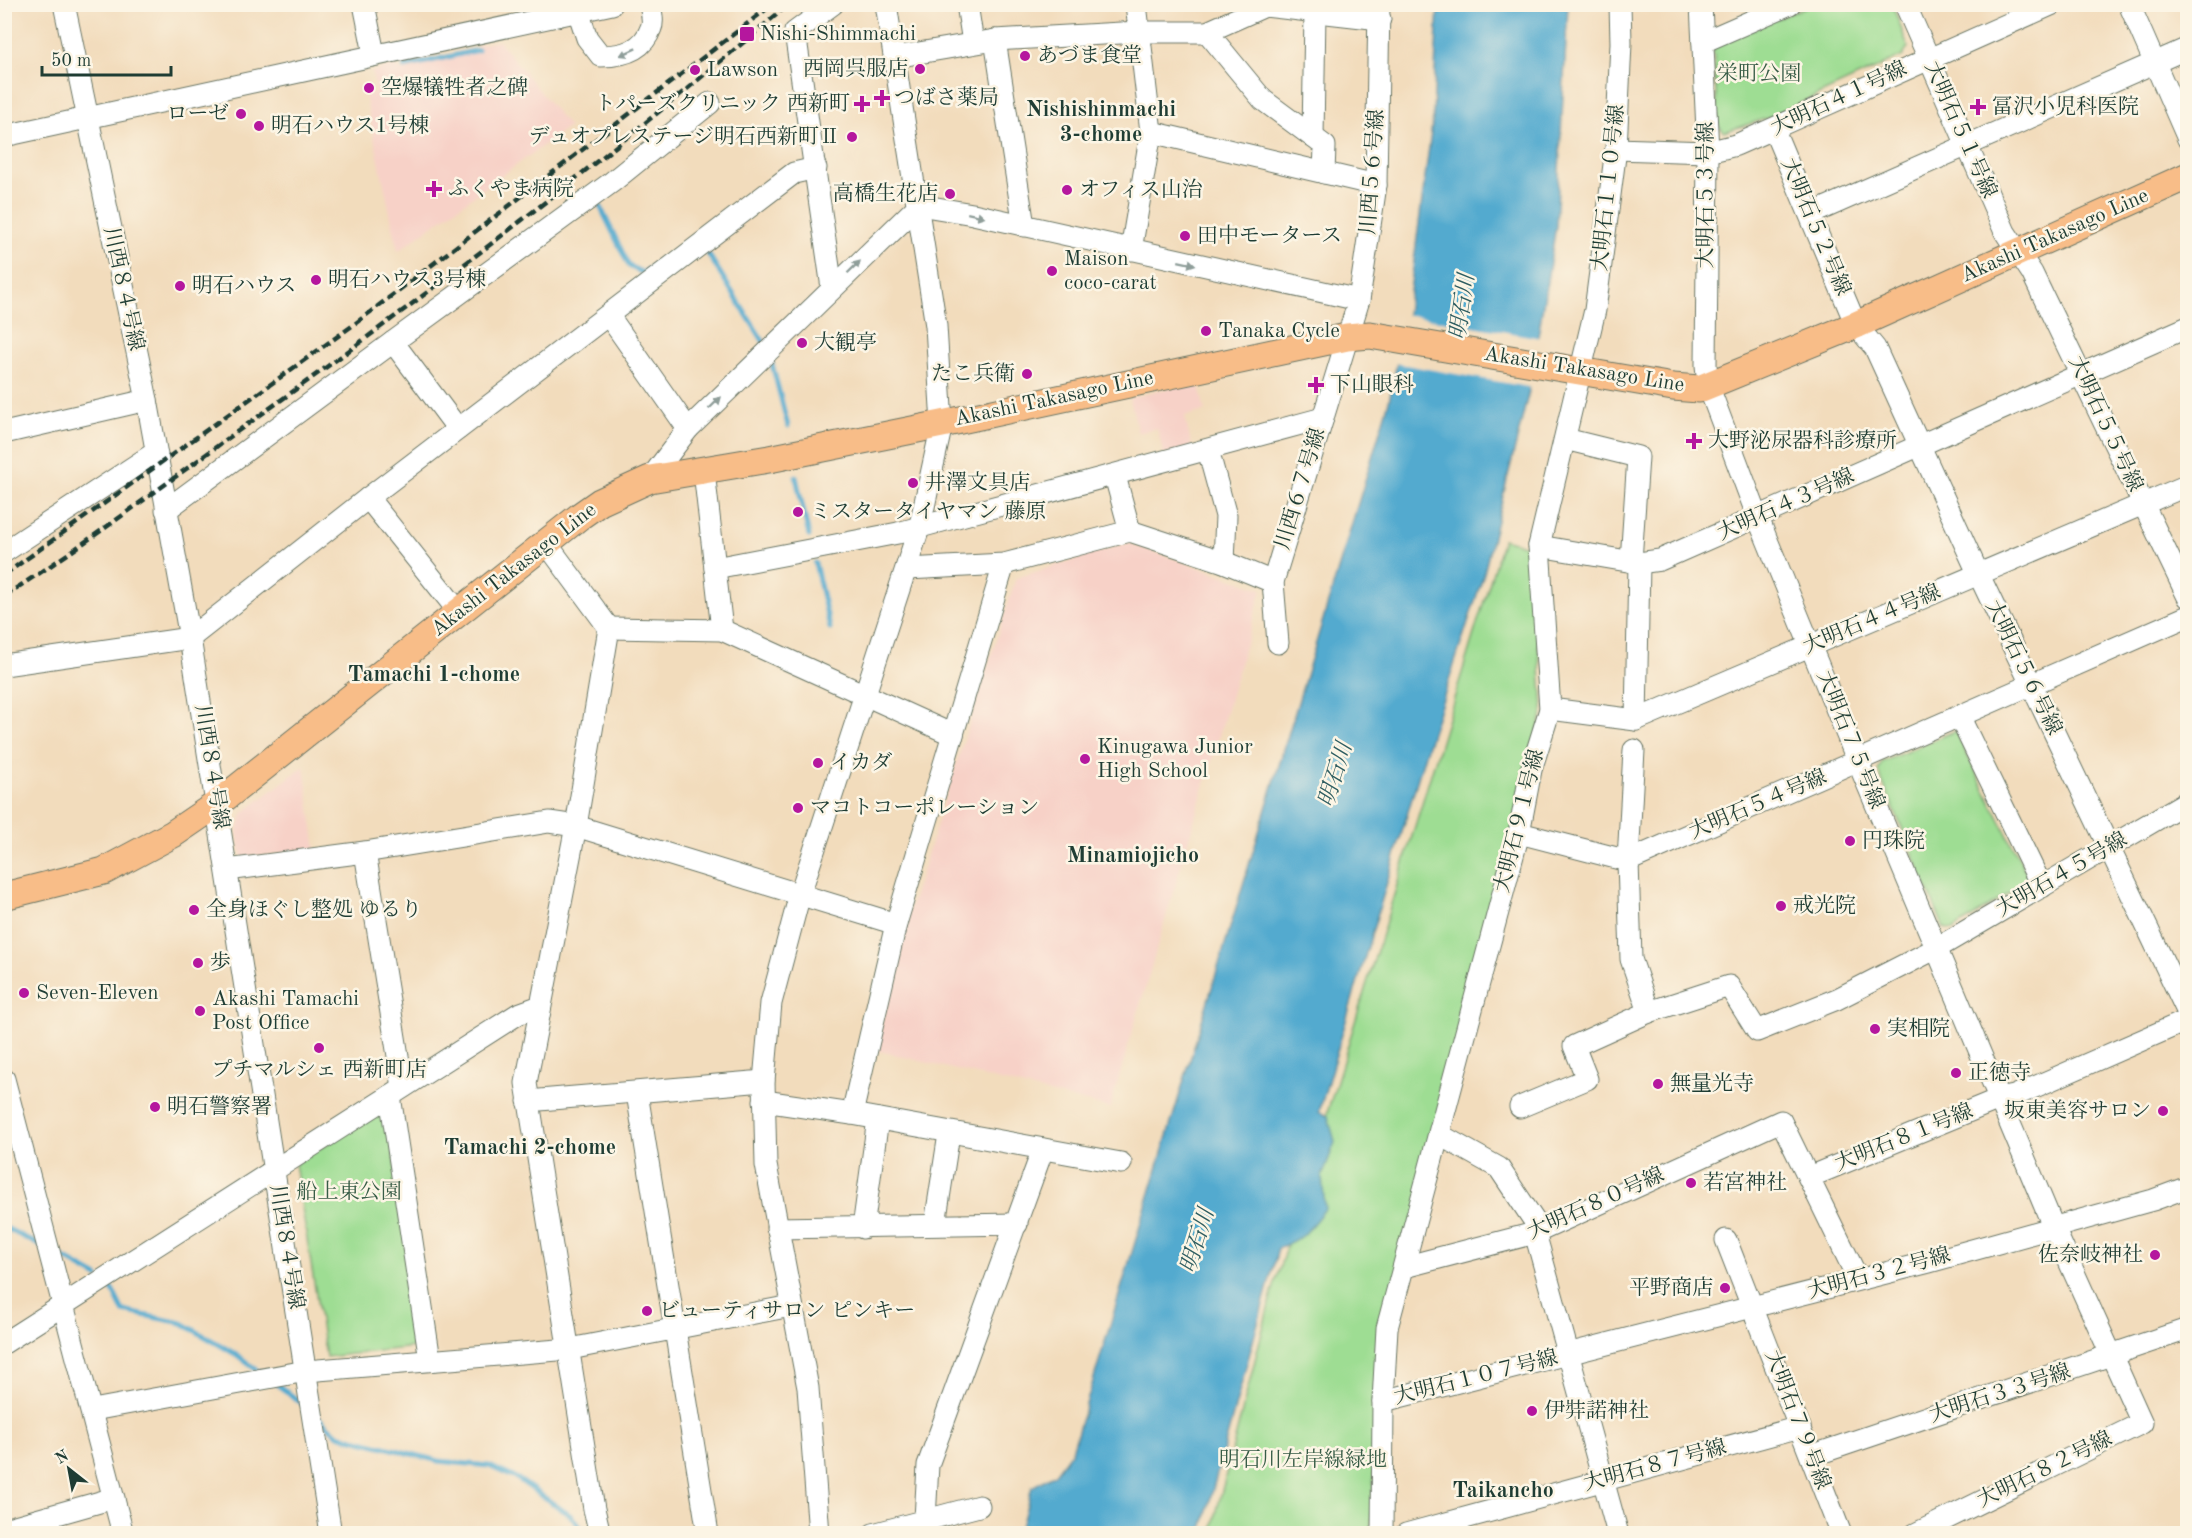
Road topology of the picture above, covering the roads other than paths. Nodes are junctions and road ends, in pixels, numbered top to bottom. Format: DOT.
graph roads {
  1 [pos="64,4"];
  2 [pos="364,4"];
  3 [pos="612,4"];
  4 [pos="650,4"];
  5 [pos="833,4"];
  6 [pos="886,4"];
  7 [pos="967,4"];
  8 [pos="1136,4"];
  9 [pos="1620,4"];
  10 [pos="1701,4"];
  11 [pos="1790,4"];
  12 [pos="1905,4"];
  13 [pos="2052,4"];
  14 [pos="2129,4"];
  15 [pos="578,11"];
  16 [pos="1315,12"];
  17 [pos="1380,12"];
  18 [pos="1139,32"];
  19 [pos="1207,32"];
  20 [pos="995,40"];
  21 [pos="1703,42"];
  22 [pos="973,43"];
  23 [pos="2187,48"];
  24 [pos="374,54"];
  25 [pos="895,57"];
  26 [pos="1929,58"];
  27 [pos="2156,63"];
  28 [pos="710,103"];
  29 [pos="87,117"];
  30 [pos="1774,130"];
  31 [pos="1150,132"];
  32 [pos="4,136"];
  33 [pos="1313,137"];
  34 [pos="2187,139"];
  35 [pos="1966,146"];
  36 [pos="1616,149"];
  37 [pos="1708,152"];
  38 [pos="816,168"];
  39 [pos="1324,173"];
  40 [pos="2187,176"];
  41 [pos="1376,185"];
  42 [pos="919,205"];
  43 [pos="1811,214"];
  44 [pos="1024,226"];
  45 [pos="1131,250"];
  46 [pos="2019,252"];
  47 [pos="832,288"];
  48 [pos="1359,300"];
  49 [pos="609,316"];
  50 [pos="1856,325"];
  51 [pos="2187,327"];
  52 [pos="1347,337"];
  53 [pos="393,342"];
  54 [pos="1574,369"];
  55 [pos="2081,374"];
  56 [pos="1708,385"];
  57 [pos="147,400"];
  58 [pos="1323,418"];
  59 [pos="942,424"];
  60 [pos="458,429"];
  61 [pos="688,429"];
  62 [pos="4,433"];
  63 [pos="1565,439"];
  64 [pos="1920,446"];
  65 [pos="1208,450"];
  66 [pos="156,452"];
  67 [pos="704,471"];
  68 [pos="1115,477"];
  69 [pos="650,479"];
  70 [pos="2187,485"];
  71 [pos="368,498"];
  72 [pos="2143,504"];
  73 [pos="166,510"];
  74 [pos="1758,518"];
  75 [pos="920,525"];
  76 [pos="1130,531"];
  77 [pos="547,544"];
  78 [pos="1539,546"];
  79 [pos="4,552"];
  80 [pos="1224,562"];
  81 [pos="1635,562"];
  82 [pos="1004,564"];
  83 [pos="715,568"];
  84 [pos="907,569"];
  85 [pos="1978,573"];
  86 [pos="1273,582"];
  87 [pos="2187,597"];
  88 [pos="459,612"];
  89 [pos="2187,616"];
  90 [pos="609,628"];
  91 [pos="722,630"];
  92 [pos="190,638"];
  93 [pos="1278,644"];
  94 [pos="1811,646"];
  95 [pos="4,665"];
  96 [pos="2033,685"];
  97 [pos="865,695"];
  98 [pos="1550,709"];
  99 [pos="1960,718"];
  100 [pos="1636,720"];
  101 [pos="953,735"];
  102 [pos="1634,750"];
  103 [pos="1858,762"];
  104 [pos="2187,801"];
  105 [pos="217,804"];
  106 [pos="576,826"];
  107 [pos="1519,833"];
  108 [pos="2109,848"];
  109 [pos="365,852"];
  110 [pos="1628,861"];
  111 [pos="227,870"];
  112 [pos="2042,887"];
  113 [pos="800,894"];
  114 [pos="4,896"];
  115 [pos="896,924"];
  116 [pos="1937,948"];
  117 [pos="540,1006"];
  118 [pos="1649,1012"];
  119 [pos="2187,1013"];
  120 [pos="2187,1020"];
  121 [pos="4,1079"];
  122 [pos="397,1091"];
  123 [pos="764,1091"];
  124 [pos="637,1093"];
  125 [pos="1999,1099"];
  126 [pos="528,1101"];
  127 [pos="1521,1107"];
  128 [pos="852,1114"];
  129 [pos="878,1119"];
  130 [pos="949,1134"];
  131 [pos="1440,1135"];
  132 [pos="1043,1149"];
  133 [pos="1121,1163"];
  134 [pos="273,1170"];
  135 [pos="1809,1177"];
  136 [pos="2187,1187"];
  137 [pos="935,1224"];
  138 [pos="1017,1224"];
  139 [pos="2053,1226"];
  140 [pos="777,1228"];
  141 [pos="863,1228"];
  142 [pos="1535,1233"];
  143 [pos="1726,1240"];
  144 [pos="1404,1268"];
  145 [pos="1858,1278"];
  146 [pos="63,1306"];
  147 [pos="791,1306"];
  148 [pos="1753,1308"];
  149 [pos="675,1329"];
  150 [pos="2187,1329"];
  151 [pos="4,1343"];
  152 [pos="570,1349"];
  153 [pos="1569,1354"];
  154 [pos="2112,1356"];
  155 [pos="430,1360"];
  156 [pos="306,1371"];
  157 [pos="1383,1401"];
  158 [pos="93,1410"];
  159 [pos="2142,1423"];
  160 [pos="1800,1427"];
  161 [pos="1811,1456"];
  162 [pos="1603,1480"];
  163 [pos="114,1498"];
  164 [pos="979,1506"];
  165 [pos="925,1520"];
  166 [pos="4,1528"];
  167 [pos="123,1533"];
  168 [pos="331,1533"];
  169 [pos="600,1533"];
  170 [pos="708,1533"];
  171 [pos="819,1533"];
  172 [pos="873,1533"];
  173 [pos="1382,1533"];
  174 [pos="1406,1533"];
  175 [pos="1618,1533"];
  176 [pos="1841,1533"];
  177 [pos="1916,1533"];
  1 -- 29 [label="street, 川西８４号線"];
  2 -- 24 [label="street"];
  3 -- 15 [label="street"];
  4 -- 15 [label="street, one-way"];
  5 -- 38 [label="street"];
  6 -- 25 [label="street"];
  7 -- 22 [label="street"];
  8 -- 18 [label="street"];
  9 -- 36 [label="street, 大明石１１０号線"];
  10 -- 21 [label="street, 大明石５３号線"];
  11 -- 21 [label="street"];
  12 -- 26 [label="street, 大明石５１号線"];
  13 -- 26 [label="street, 大明石４１号線"];
  14 -- 27 [label="street"];
  15 -- 24 [label="street"];
  16 -- 17 [label="street"];
  16 -- 19 [label="street"];
  16 -- 33 [label="street"];
  17 -- 41 [label="street, 川西５６号線"];
  18 -- 19 [label="street"];
  18 -- 20 [label="street"];
  18 -- 31 [label="street"];
  19 -- 33 [label="street"];
  20 -- 22 [label="street"];
  20 -- 44 [label="street"];
  21 -- 37 [label="street, 大明石５３号線"];
  22 -- 25 [label="street"];
  23 -- 27 [label="street"];
  24 -- 29 [label="street"];
  25 -- 42 [label="street"];
  26 -- 30 [label="street, 大明石４１号線"];
  26 -- 35 [label="street, 大明石５１号線"];
  27 -- 34 [label="street"];
  27 -- 35 [label="street"];
  28 -- 53 [label="street"];
  29 -- 32 [label="street"];
  29 -- 57 [label="street, 川西８４号線"];
  30 -- 37 [label="street, 大明石４１号線"];
  30 -- 43 [label="street, 大明石５２号線"];
  31 -- 39 [label="street"];
  31 -- 45 [label="street"];
  33 -- 39 [label="street"];
  35 -- 43 [label="street"];
  35 -- 46 [label="street, 大明石５１号線"];
  36 -- 37 [label="street, 大明石４１号線"];
  36 -- 54 [label="street, 大明石１１０号線"];
  37 -- 56 [label="street, 大明石５３号線"];
  38 -- 47 [label="street"];
  38 -- 49 [label="street"];
  39 -- 41 [label="street"];
  40 -- 46 [label="main road, Akashi Takasago Line"];
  41 -- 48 [label="street, 川西５６号線"];
  42 -- 44 [label="street, one-way"];
  47 -- 42 [label="street, one-way"];
  42 -- 59 [label="street"];
  43 -- 50 [label="street, 大明石５２号線"];
  44 -- 45 [label="street"];
  45 -- 48 [label="street, one-way"];
  46 -- 50 [label="main road, Akashi Takasago Line"];
  46 -- 55 [label="street, 大明石５５号線"];
  61 -- 47 [label="street, one-way"];
  48 -- 52 [label="street, 川西５６号線"];
  49 -- 60 [label="street"];
  49 -- 61 [label="street"];
  50 -- 56 [label="main road, Akashi Takasago Line"];
  50 -- 64 [label="street, 大明石５６号線"];
  51 -- 55 [label="street, 大明石４３号線"];
  52 -- 54 [label="main road, Akashi Takasago Line"];
  52 -- 58 [label="street, 川西６７号線"];
  52 -- 59 [label="main road, Akashi Takasago Line"];
  53 -- 60 [label="street"];
  53 -- 73 [label="street"];
  54 -- 56 [label="main road, Akashi Takasago Line"];
  54 -- 63 [label="street, 大明石９１号線"];
  55 -- 64 [label="street, 大明石４３号線"];
  55 -- 72 [label="street, 大明石５５号線"];
  56 -- 74 [label="street, 大明石７５号線"];
  57 -- 62 [label="street"];
  57 -- 66 [label="street, 川西８４号線"];
  58 -- 65 [label="street"];
  58 -- 86 [label="street, 川西６７号線"];
  59 -- 67 [label="main road, Akashi Takasago Line"];
  59 -- 75 [label="street"];
  60 -- 71 [label="street"];
  61 -- 69 [label="street"];
  63 -- 78 [label="street, 大明石９１号線"];
  63 -- 81 [label="street"];
  64 -- 74 [label="street, 大明石４３号線"];
  64 -- 85 [label="street, 大明石５６号線"];
  65 -- 68 [label="street"];
  65 -- 80 [label="street"];
  66 -- 73 [label="street, 川西８４号線"];
  66 -- 79 [label="street"];
  67 -- 69 [label="main road, Akashi Takasago Line"];
  67 -- 83 [label="street"];
  68 -- 75 [label="street"];
  68 -- 76 [label="street"];
  69 -- 77 [label="main road, Akashi Takasago Line"];
  70 -- 72 [label="street, 大明石４４号線"];
  71 -- 88 [label="street"];
  71 -- 92 [label="street"];
  72 -- 85 [label="street, 大明石４４号線"];
  72 -- 87 [label="street, 大明石５５号線"];
  73 -- 92 [label="street, 川西８４号線"];
  74 -- 81 [label="street, 大明石４３号線"];
  74 -- 94 [label="street, 大明石７５号線"];
  75 -- 83 [label="street"];
  75 -- 84 [label="street"];
  76 -- 80 [label="street"];
  76 -- 82 [label="street"];
  77 -- 88 [label="main road, Akashi Takasago Line"];
  77 -- 90 [label="street"];
  78 -- 81 [label="street, 大明石４３号線"];
  78 -- 98 [label="street, 大明石９１号線"];
  80 -- 86 [label="street"];
  81 -- 100 [label="street"];
  82 -- 84 [label="street"];
  82 -- 101 [label="street"];
  83 -- 91 [label="street"];
  84 -- 97 [label="street"];
  85 -- 94 [label="street, 大明石４４号線"];
  85 -- 96 [label="street, 大明石５６号線"];
  86 -- 93 [label="street, 川西６７号線"];
  88 -- 105 [label="main road, Akashi Takasago Line"];
  89 -- 96 [label="street, 大明石５４号線"];
  90 -- 91 [label="street"];
  90 -- 106 [label="street"];
  91 -- 97 [label="street"];
  92 -- 95 [label="street"];
  92 -- 105 [label="street, 川西８４号線"];
  94 -- 100 [label="street, 大明石４４号線"];
  94 -- 103 [label="street, 大明石７５号線"];
  96 -- 99 [label="street, 大明石５４号線"];
  96 -- 108 [label="street, 大明石５６号線"];
  97 -- 101 [label="street"];
  97 -- 113 [label="street"];
  98 -- 100 [label="street"];
  98 -- 107 [label="street, 大明石９１号線"];
  99 -- 103 [label="street, 大明石５４号線"];
  99 -- 112 [label="street"];
  101 -- 115 [label="street"];
  102 -- 110 [label="street"];
  103 -- 110 [label="street, 大明石５４号線"];
  103 -- 116 [label="street, 大明石７５号線"];
  104 -- 108 [label="street, 大明石４５号線"];
  105 -- 111 [label="street, 川西８４号線"];
  105 -- 114 [label="main road, Akashi Takasago Line"];
  106 -- 109 [label="street"];
  106 -- 113 [label="street"];
  106 -- 117 [label="street"];
  107 -- 110 [label="street"];
  107 -- 131 [label="street, 大明石９１号線"];
  108 -- 112 [label="street, 大明石４５号線"];
  108 -- 119 [label="street, 大明石５６号線"];
  109 -- 111 [label="street"];
  109 -- 122 [label="street"];
  110 -- 118 [label="street"];
  111 -- 134 [label="street, 川西８４号線"];
  112 -- 116 [label="street, 大明石４５号線"];
  113 -- 115 [label="street"];
  113 -- 123 [label="street"];
  115 -- 128 [label="street"];
  116 -- 118 [label="street"];
  116 -- 125 [label="street, 大明石７５号線"];
  117 -- 122 [label="street"];
  117 -- 126 [label="street"];
  118 -- 127 [label="street"];
  120 -- 125 [label="street, 大明石８１号線"];
  121 -- 146 [label="street"];
  122 -- 134 [label="street"];
  122 -- 155 [label="street"];
  123 -- 124 [label="street"];
  123 -- 128 [label="street"];
  123 -- 140 [label="street"];
  124 -- 126 [label="street"];
  124 -- 149 [label="street"];
  125 -- 135 [label="street, 大明石８１号線"];
  125 -- 139 [label="street, 大明石７５号線"];
  126 -- 152 [label="street"];
  128 -- 129 [label="street"];
  129 -- 130 [label="street"];
  129 -- 141 [label="street"];
  130 -- 132 [label="street"];
  130 -- 137 [label="street"];
  131 -- 142 [label="street"];
  131 -- 144 [label="street, 大明石９１号線"];
  132 -- 133 [label="street"];
  132 -- 138 [label="street"];
  134 -- 146 [label="street"];
  134 -- 156 [label="street, 川西８４号線"];
  135 -- 142 [label="street, 大明石８０号線"];
  135 -- 145 [label="street"];
  136 -- 139 [label="street, 大明石３２号線"];
  137 -- 138 [label="street"];
  137 -- 141 [label="street"];
  138 -- 165 [label="street"];
  139 -- 145 [label="street, 大明石３２号線"];
  139 -- 154 [label="street, 大明石７５号線"];
  140 -- 141 [label="street"];
  140 -- 147 [label="street"];
  142 -- 144 [label="street, 大明石８０号線"];
  142 -- 153 [label="street"];
  143 -- 148 [label="street, 大明石７９号線"];
  144 -- 157 [label="street, 大明石９１号線"];
  145 -- 148 [label="street, 大明石３２号線"];
  146 -- 151 [label="street"];
  146 -- 158 [label="street"];
  147 -- 149 [label="street"];
  147 -- 171 [label="street"];
  148 -- 153 [label="street, 大明石３２号線"];
  148 -- 160 [label="street, 大明石７９号線"];
  149 -- 152 [label="street"];
  149 -- 170 [label="street"];
  150 -- 154 [label="street, 大明石３３号線"];
  152 -- 155 [label="street"];
  152 -- 169 [label="street"];
  153 -- 157 [label="street, 大明石１０７号線"];
  153 -- 162 [label="street"];
  154 -- 159 [label="street, 大明石７５号線"];
  154 -- 161 [label="street, 大明石３３号線"];
  155 -- 156 [label="street"];
  156 -- 158 [label="street"];
  156 -- 168 [label="street, 川西８４号線"];
  157 -- 173 [label="street, 大明石９１号線"];
  158 -- 163 [label="street"];
  159 -- 177 [label="street, 大明石８２号線"];
  160 -- 161 [label="street, 大明石７９号線"];
  160 -- 162 [label="street, 大明石８７号線"];
  161 -- 176 [label="street, 大明石７９号線"];
  162 -- 174 [label="street, 大明石８７号線"];
  162 -- 175 [label="street"];
  163 -- 166 [label="street"];
  163 -- 167 [label="street"];
  164 -- 165 [label="street"];
  165 -- 172 [label="street"];
}
